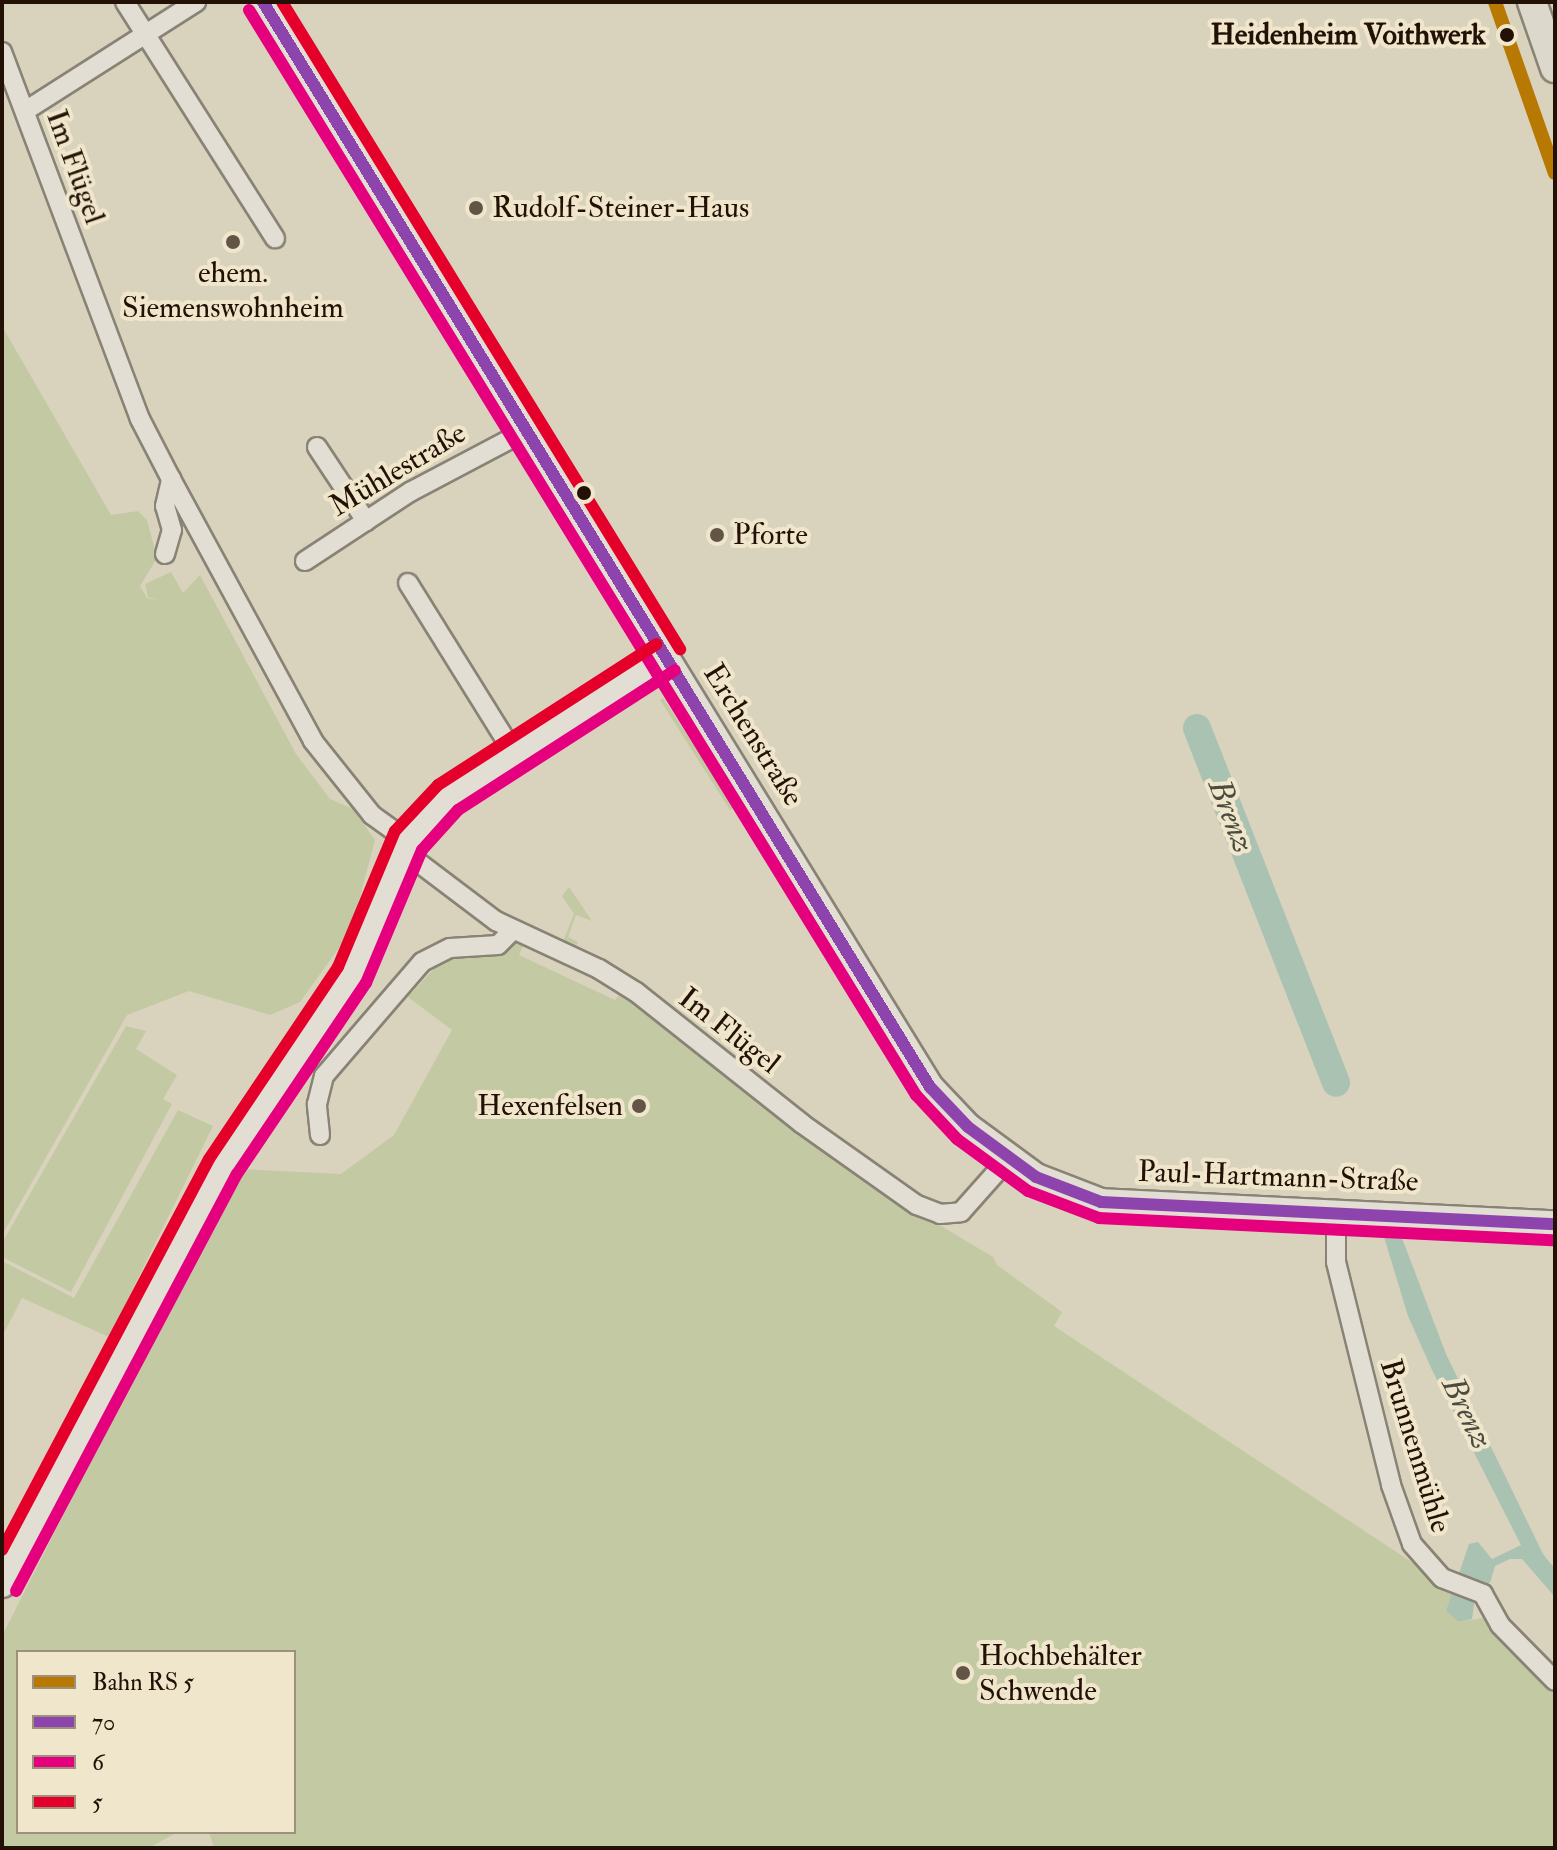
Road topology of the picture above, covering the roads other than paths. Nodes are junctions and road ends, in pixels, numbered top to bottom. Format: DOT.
graph roads {
  1 [pos="125,2"];
  2 [pos="196,2"];
  3 [pos="263,2"];
  4 [pos="1532,2"];
  5 [pos="145,34"];
  6 [pos="2,52"];
  7 [pos="1555,68"];
  8 [pos="25,111"];
  9 [pos="275,238"];
  10 [pos="524,432"];
  11 [pos="317,447"];
  12 [pos="171,479"];
  13 [pos="366,521"];
  14 [pos="165,554"];
  15 [pos="305,561"];
  16 [pos="408,583"];
  17 [pos="666,657"];
  18 [pos="515,755"];
  19 [pos="405,846"];
  20 [pos="513,930"];
  21 [pos="320,1135"];
  22 [pos="1008,1159"];
  23 [pos="1336,1212"];
  24 [pos="1555,1224"];
  25 [pos="2,1584"];
  26 [pos="1555,1681"];
  1 -- 5 [label="street"];
  2 -- 5 [label="street"];
  3 -- 10 [label="main road, Erchenstraße"];
  4 -- 7 [label="main road"];
  5 -- 8 [label="street"];
  5 -- 9 [label="street"];
  6 -- 8 [label="street, Im Flügel"];
  8 -- 12 [label="street, Im Flügel"];
  10 -- 13 [label="street, Mühlestraße"];
  10 -- 17 [label="main road, Erchenstraße"];
  11 -- 13 [label="street"];
  12 -- 14 [label="street"];
  12 -- 19 [label="street, Im Flügel"];
  13 -- 15 [label="street, Mühlestraße"];
  16 -- 18 [label="street"];
  17 -- 18 [label="main road"];
  17 -- 22 [label="main road, Erchenstraße"];
  18 -- 19 [label="main road"];
  19 -- 20 [label="street, Im Flügel"];
  19 -- 25 [label="main road"];
  20 -- 21 [label="street"];
  20 -- 22 [label="street, Im Flügel"];
  22 -- 23 [label="main road, Paul-Hartmann-Straße"];
  23 -- 24 [label="main road, Paul-Hartmann-Straße"];
  23 -- 26 [label="street, Brunnenmühle"];
}
